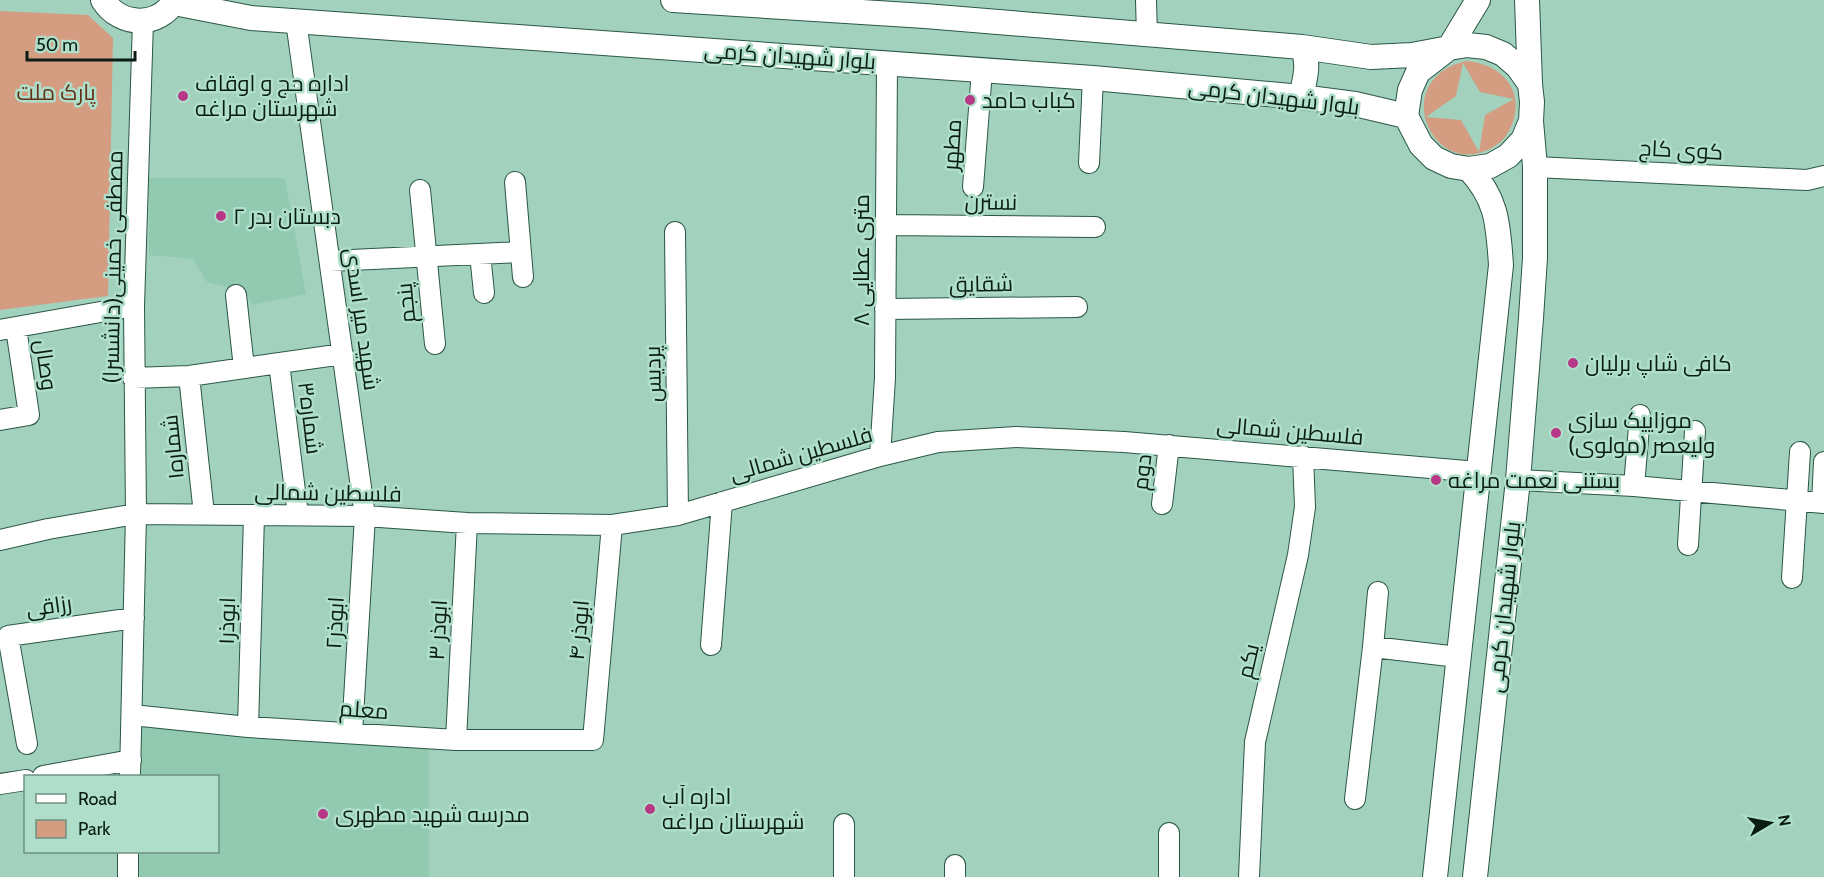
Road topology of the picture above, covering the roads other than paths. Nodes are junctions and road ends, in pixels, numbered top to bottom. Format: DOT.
graph roads {
  1 [pos="103,0"];
  2 [pos="676,0"];
  3 [pos="1146,0"];
  4 [pos="1478,0"];
  5 [pos="1527,0"];
  6 [pos="174,2"];
  7 [pos="926,8"];
  8 [pos="249,9"];
  9 [pos="143,21"];
  10 [pos="296,21"];
  11 [pos="1147,36"];
  12 [pos="1302,47"];
  13 [pos="1449,48"];
  14 [pos="887,63"];
  15 [pos="982,70"];
  16 [pos="1093,78"];
  17 [pos="1530,84"];
  18 [pos="1301,96"];
  19 [pos="1406,116"];
  20 [pos="1531,121"];
  21 [pos="1089,163"];
  22 [pos="1535,167"];
  23 [pos="1469,169"];
  24 [pos="1824,176"];
  25 [pos="515,182"];
  26 [pos="973,187"];
  27 [pos="420,190"];
  28 [pos="886,225"];
  29 [pos="1095,227"];
  30 [pos="675,232"];
  31 [pos="521,252"];
  32 [pos="480,254"];
  33 [pos="426,257"];
  34 [pos="1535,258"];
  35 [pos="330,261"];
  36 [pos="1501,266"];
  37 [pos="523,278"];
  38 [pos="484,293"];
  39 [pos="236,295"];
  40 [pos="134,306"];
  41 [pos="1077,306"];
  42 [pos="885,309"];
  43 [pos="8,329"];
  44 [pos="435,344"];
  45 [pos="343,354"];
  46 [pos="279,363"];
  47 [pos="244,368"];
  48 [pos="189,376"];
  49 [pos="134,378"];
  50 [pos="1640,415"];
  51 [pos="0,420"];
  52 [pos="1695,431"];
  53 [pos="1170,445"];
  54 [pos="1800,452"];
  55 [pos="880,456"];
  56 [pos="1304,456"];
  57 [pos="1824,462"];
  58 [pos="1478,472"];
  59 [pos="1518,480"];
  60 [pos="1634,486"];
  61 [pos="1692,491"];
  62 [pos="1796,501"];
  63 [pos="722,502"];
  64 [pos="1823,503"];
  65 [pos="1162,504"];
  66 [pos="136,514"];
  67 [pos="204,514"];
  68 [pos="298,515"];
  69 [pos="678,515"];
  70 [pos="254,516"];
  71 [pos="365,516"];
  72 [pos="467,523"];
  73 [pos="612,525"];
  74 [pos="0,540"];
  75 [pos="1688,544"];
  76 [pos="1792,578"];
  77 [pos="1378,592"];
  78 [pos="134,618"];
  79 [pos="711,645"];
  80 [pos="1373,647"];
  81 [pos="1458,657"];
  82 [pos="132,715"];
  83 [pos="248,727"];
  84 [pos="352,733"];
  85 [pos="456,740"];
  86 [pos="593,740"];
  87 [pos="27,744"];
  88 [pos="130,769"];
  89 [pos="65,775"];
  90 [pos="24,780"];
  91 [pos="0,784"];
  92 [pos="1354,799"];
  93 [pos="844,824"];
  94 [pos="1169,833"];
  95 [pos="128,853"];
  96 [pos="128,877"];
  97 [pos="844,877"];
  98 [pos="1169,877"];
  99 [pos="1249,877"];
  100 [pos="1435,877"];
  101 [pos="1474,877"];
  1 -- 9 [label="main road"];
  2 -- 7 [label="main road"];
  3 -- 11 [label="street"];
  4 -- 13 [label="main road"];
  5 -- 17 [label="main road"];
  6 -- 8 [label="main road, بلوار شهیدان کرمی"];
  6 -- 9 [label="main road"];
  7 -- 11 [label="main road"];
  8 -- 10 [label="main road, بلوار شهیدان کرمی"];
  9 -- 40 [label="street, (دانشسرا)مصطفی خمینی"];
  10 -- 14 [label="main road, بلوار شهیدان کرمی"];
  10 -- 35 [label="street, شهید میر اسدی"];
  11 -- 12 [label="main road"];
  12 -- 13 [label="main road"];
  12 -- 18 [label="main road"];
  13 -- 17 [label="main road"];
  13 -- 19 [label="main road"];
  14 -- 15 [label="main road, بلوار شهیدان کرمی"];
  14 -- 28 [label="street, ۸ متری عطایی"];
  15 -- 16 [label="main road, بلوار شهیدان کرمی"];
  15 -- 26 [label="street, مطهر"];
  16 -- 18 [label="main road, بلوار شهیدان کرمی"];
  16 -- 21 [label="street"];
  17 -- 20 [label="main road"];
  18 -- 19 [label="main road, بلوار شهیدان کرمی"];
  19 -- 23 [label="main road"];
  20 -- 22 [label="main road, بلوار شهیدان کرمی"];
  20 -- 23 [label="main road"];
  22 -- 24 [label="street, کوی کاج"];
  22 -- 34 [label="main road, بلوار شهیدان کرمی"];
  23 -- 36 [label="main road, بلوار شهیدان کرمی"];
  25 -- 31 [label="street"];
  27 -- 33 [label="street, پنجم"];
  28 -- 29 [label="street, نسترن"];
  28 -- 42 [label="street, ۸ متری عطایی"];
  30 -- 69 [label="street, پردیس"];
  31 -- 32 [label="street"];
  31 -- 37 [label="street"];
  32 -- 33 [label="street"];
  32 -- 38 [label="street"];
  33 -- 35 [label="street"];
  33 -- 44 [label="street, پنجم"];
  34 -- 36 [label="main road"];
  34 -- 59 [label="main road, بلوار شهیدان کرمی"];
  35 -- 45 [label="street, شهید میر اسدی"];
  36 -- 58 [label="main road, بلوار شهیدان کرمی"];
  39 -- 47 [label="street"];
  40 -- 43 [label="street"];
  40 -- 49 [label="street, (دانشسرا)مصطفی خمینی"];
  41 -- 42 [label="street, شقایق"];
  42 -- 55 [label="street, ۸ متری عطایی"];
  43 -- 51 [label="street, وصال"];
  45 -- 46 [label="street"];
  45 -- 71 [label="street, شهید میر اسدی"];
  46 -- 47 [label="street"];
  46 -- 68 [label="street, شماره۳"];
  47 -- 48 [label="street"];
  48 -- 49 [label="street"];
  48 -- 67 [label="street, شماره۱"];
  49 -- 66 [label="street, (دانشسرا)مصطفی خمینی"];
  50 -- 60 [label="street"];
  52 -- 61 [label="street"];
  53 -- 55 [label="street, فلسطین شمالی"];
  53 -- 56 [label="street, فلسطین شمالی"];
  53 -- 65 [label="street, دوم"];
  54 -- 62 [label="street"];
  55 -- 63 [label="street, فلسطین شمالی"];
  56 -- 58 [label="street, فلسطین شمالی"];
  56 -- 99 [label="street, یکم"];
  57 -- 64 [label="street"];
  58 -- 81 [label="main road, بلوار شهیدان کرمی"];
  59 -- 60 [label="street"];
  59 -- 101 [label="main road, بلوار شهیدان کرمی"];
  60 -- 61 [label="street"];
  61 -- 62 [label="street"];
  61 -- 75 [label="street"];
  62 -- 64 [label="street"];
  62 -- 76 [label="street"];
  63 -- 69 [label="street, فلسطین شمالی"];
  63 -- 79 [label="street"];
  66 -- 67 [label="street, فلسطین شمالی"];
  66 -- 74 [label="street, فلسطین شمالی"];
  66 -- 78 [label="street, (دانشسرا)مصطفی خمینی"];
  67 -- 70 [label="street, فلسطین شمالی"];
  68 -- 70 [label="street, فلسطین شمالی"];
  68 -- 71 [label="street, فلسطین شمالی"];
  69 -- 73 [label="street, فلسطین شمالی"];
  70 -- 83 [label="street, ابوذر۱"];
  71 -- 72 [label="street, فلسطین شمالی"];
  71 -- 84 [label="street, ابوذر۲"];
  72 -- 73 [label="street, فلسطین شمالی"];
  72 -- 85 [label="street, ابوذر ۳"];
  73 -- 86 [label="street, ابوذر ۴"];
  77 -- 80 [label="street"];
  78 -- 82 [label="street, (دانشسرا)مصطفی خمینی"];
  78 -- 87 [label="street, رزاقی"];
  80 -- 81 [label="street"];
  80 -- 92 [label="street"];
  81 -- 100 [label="main road, بلوار شهیدان کرمی"];
  82 -- 83 [label="street, معلم"];
  82 -- 88 [label="street, (دانشسرا)مصطفی خمینی"];
  83 -- 84 [label="street, معلم"];
  84 -- 85 [label="street, معلم"];
  85 -- 86 [label="street, معلم"];
  88 -- 89 [label="street"];
  90 -- 91 [label="street"];
  93 -- 97 [label="street"];
  94 -- 98 [label="street"];
  95 -- 96 [label="street"];
}
